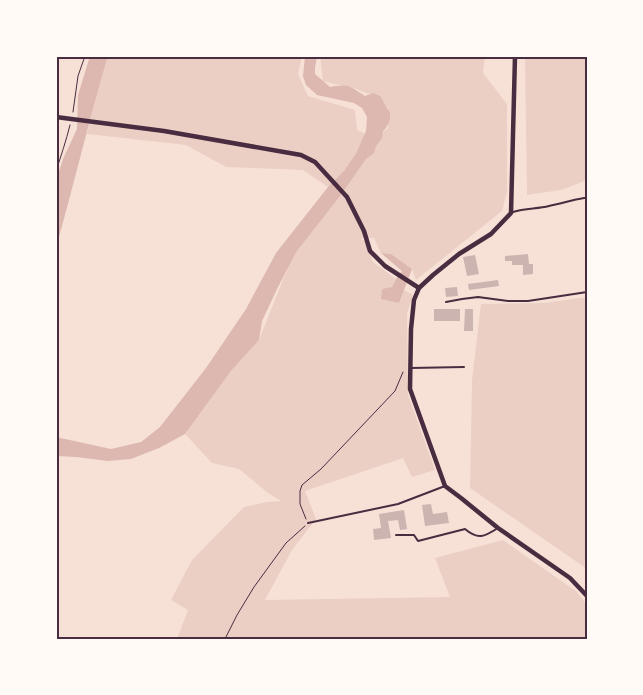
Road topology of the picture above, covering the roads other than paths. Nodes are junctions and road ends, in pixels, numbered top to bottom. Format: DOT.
graph roads {
  1 [pos="514,56"];
  2 [pos="56,117"];
  3 [pos="587,198"];
  4 [pos="511,213"];
  5 [pos="419,288"];
  6 [pos="587,292"];
  7 [pos="446,302"];
  8 [pos="411,368"];
  9 [pos="464,368"];
  10 [pos="445,486"];
  11 [pos="308,524"];
  12 [pos="498,528"];
  13 [pos="396,535"];
  14 [pos="587,596"];
  1 -- 4 [label="street"];
  2 -- 5 [label="street"];
  3 -- 4 [label="lane"];
  4 -- 5 [label="street"];
  5 -- 8 [label="street"];
  6 -- 7 [label="lane"];
  8 -- 9 [label="lane"];
  8 -- 10 [label="street"];
  10 -- 11 [label="lane"];
  10 -- 12 [label="street"];
  12 -- 13 [label="lane"];
  12 -- 14 [label="street"];
}
